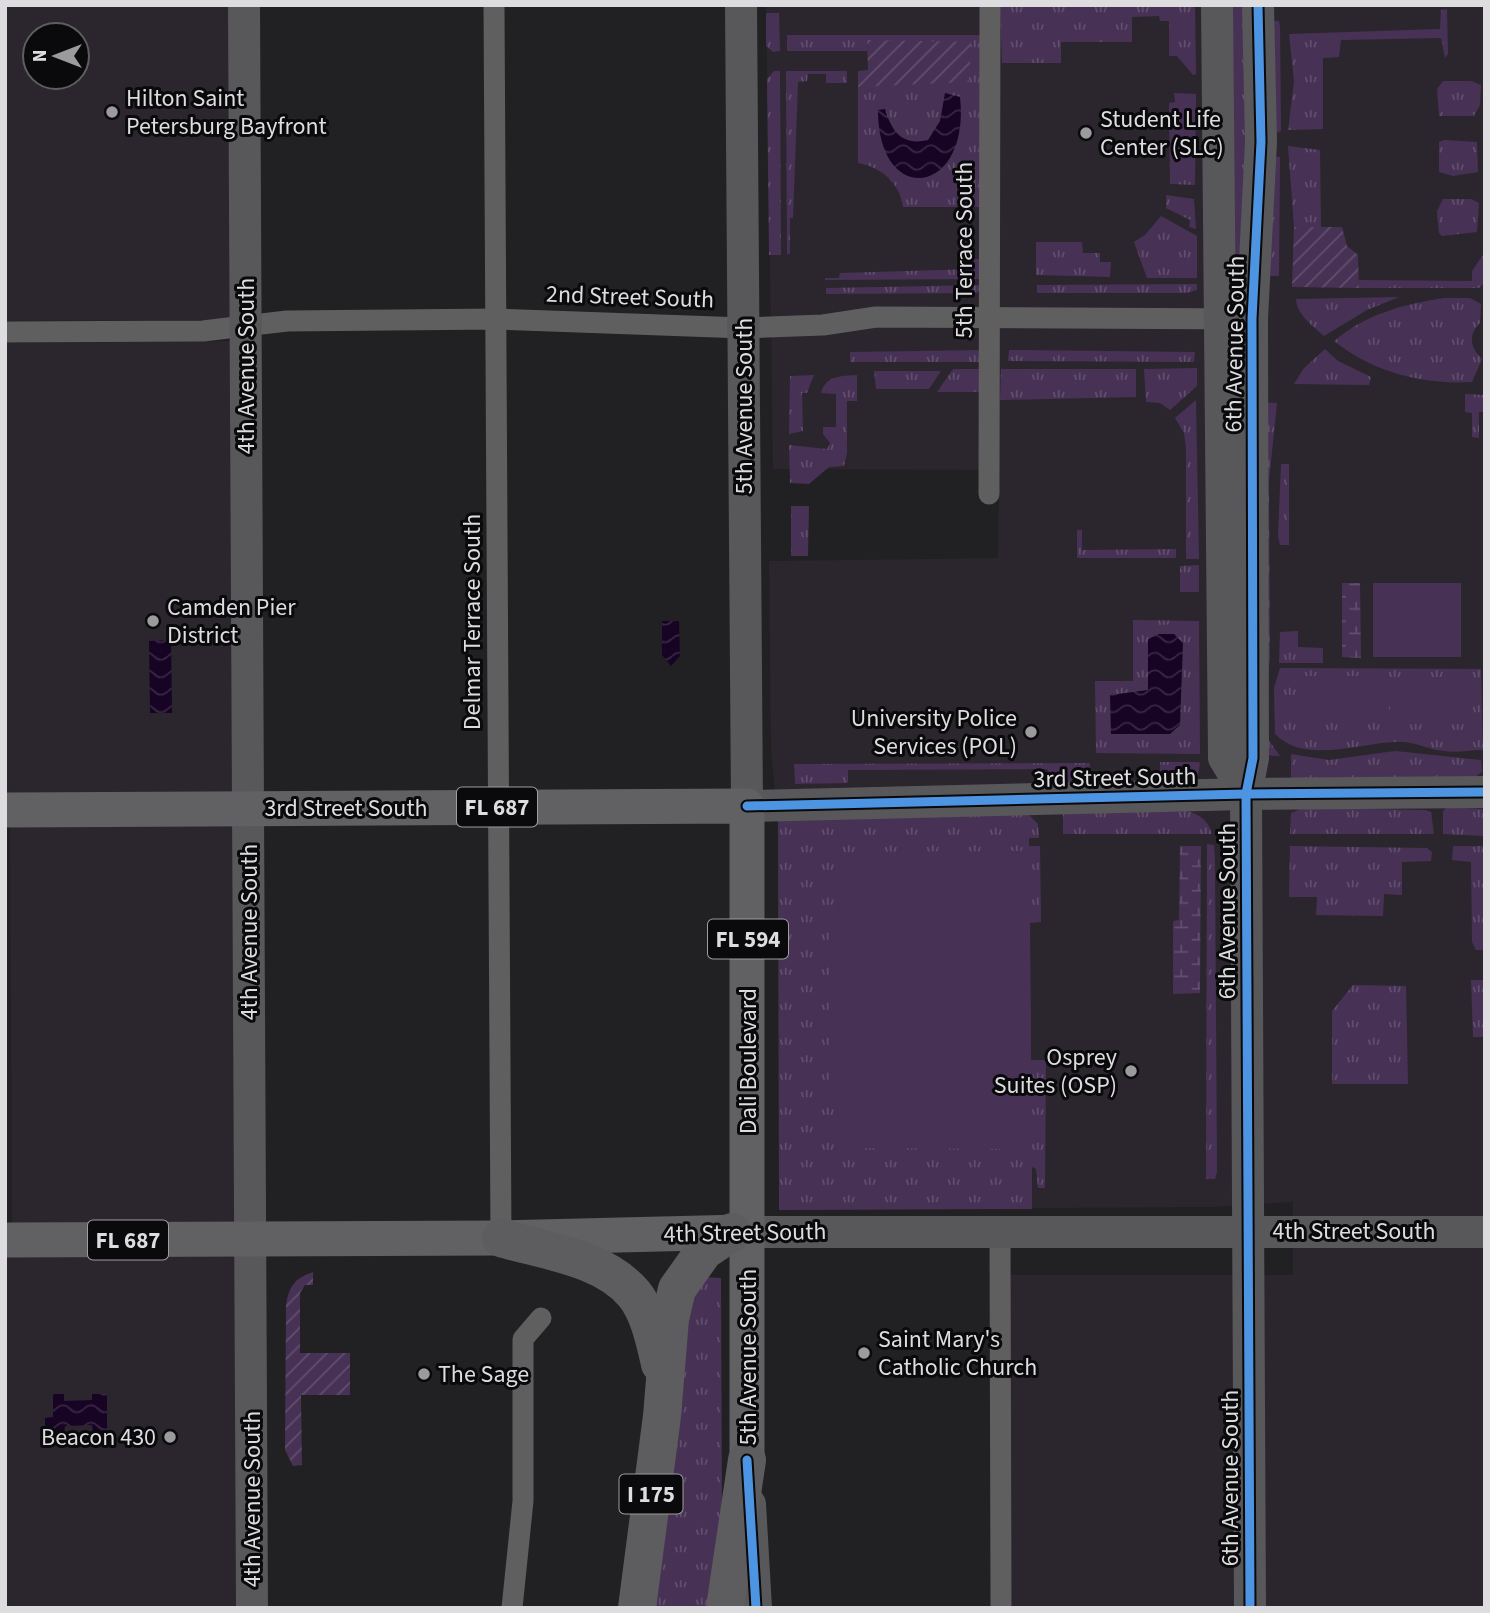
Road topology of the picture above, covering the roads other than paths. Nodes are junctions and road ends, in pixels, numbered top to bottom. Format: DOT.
graph roads {
  1 [pos="244,5"];
  2 [pos="494,5"];
  3 [pos="741,5"];
  4 [pos="990,5"];
  5 [pos="1217,5"];
  6 [pos="1258,5"];
  7 [pos="991,316"];
  8 [pos="1220,318"];
  9 [pos="497,319"];
  10 [pos="1252,319"];
  11 [pos="246,325"];
  12 [pos="744,327"];
  13 [pos="5,332"];
  14 [pos="989,494"];
  15 [pos="1485,792"];
  16 [pos="1246,794"];
  17 [pos="747,806"];
  18 [pos="499,807"];
  19 [pos="248,809"];
  20 [pos="5,810"];
  21 [pos="1247,1230"];
  22 [pos="740,1232"];
  23 [pos="1000,1232"];
  24 [pos="1485,1232"];
  25 [pos="501,1238"];
  26 [pos="251,1239"];
  27 [pos="5,1240"];
  28 [pos="541,1318"];
  29 [pos="664,1380"];
  30 [pos="747,1460"];
  31 [pos="1001,1605"];
  32 [pos="252,1608"];
  33 [pos="512,1608"];
  34 [pos="637,1608"];
  35 [pos="725,1608"];
  36 [pos="756,1608"];
  37 [pos="1250,1608"];
  1 -- 11 [label="street, 4th Avenue South"];
  2 -- 9 [label="street, Delmar Terrace South"];
  3 -- 12 [label="street, 5th Avenue South"];
  4 -- 7 [label="street, 5th Terrace South"];
  5 -- 8 [label="street, 6th Avenue South"];
  6 -- 10 [label="street, 6th Avenue South"];
  7 -- 8 [label="street, 2nd Street South"];
  7 -- 12 [label="street, 2nd Street South"];
  7 -- 14 [label="street, 5th Terrace South"];
  8 -- 10 [label="street, 2nd Street South"];
  8 -- 16 [label="street, 6th Avenue South"];
  9 -- 11 [label="street, 2nd Street South"];
  9 -- 12 [label="street, 2nd Street South"];
  9 -- 18 [label="street, Delmar Terrace South"];
  10 -- 16 [label="street, 6th Avenue South"];
  11 -- 13 [label="street, 2nd Street South"];
  11 -- 19 [label="street, 4th Avenue South"];
  12 -- 17 [label="street, 5th Avenue South"];
  15 -- 16 [label="street, 3rd Street South"];
  16 -- 17 [label="street, 3rd Street South"];
  16 -- 21 [label="street, 6th Avenue South"];
  17 -- 18 [label="main road, 3rd Street South / FL 687"];
  17 -- 22 [label="main road, Dali Boulevard / FL 594"];
  18 -- 19 [label="main road, 3rd Street South / FL 687"];
  18 -- 25 [label="street, Delmar Terrace South"];
  19 -- 20 [label="main road, 3rd Street South / FL 687"];
  19 -- 26 [label="street, 4th Avenue South"];
  21 -- 23 [label="street, 4th Street South"];
  21 -- 24 [label="street, 4th Street South"];
  21 -- 37 [label="street, 6th Avenue South"];
  22 -- 23 [label="street, 4th Street South"];
  22 -- 25 [label="main road, 4th Street South / FL 687"];
  22 -- 29 [label="highway"];
  22 -- 30 [label="main road, 5th Avenue South / FL 594"];
  23 -- 31 [label="street"];
  25 -- 26 [label="main road, 4th Street South / FL 687"];
  25 -- 29 [label="highway"];
  26 -- 27 [label="main road, 4th Street South / FL 687"];
  26 -- 32 [label="street, 4th Avenue South"];
  28 -- 33 [label="street"];
  29 -- 34 [label="highway, I 175"];
  30 -- 35 [label="highway"];
  30 -- 36 [label="street, 5th Avenue South"];
}
